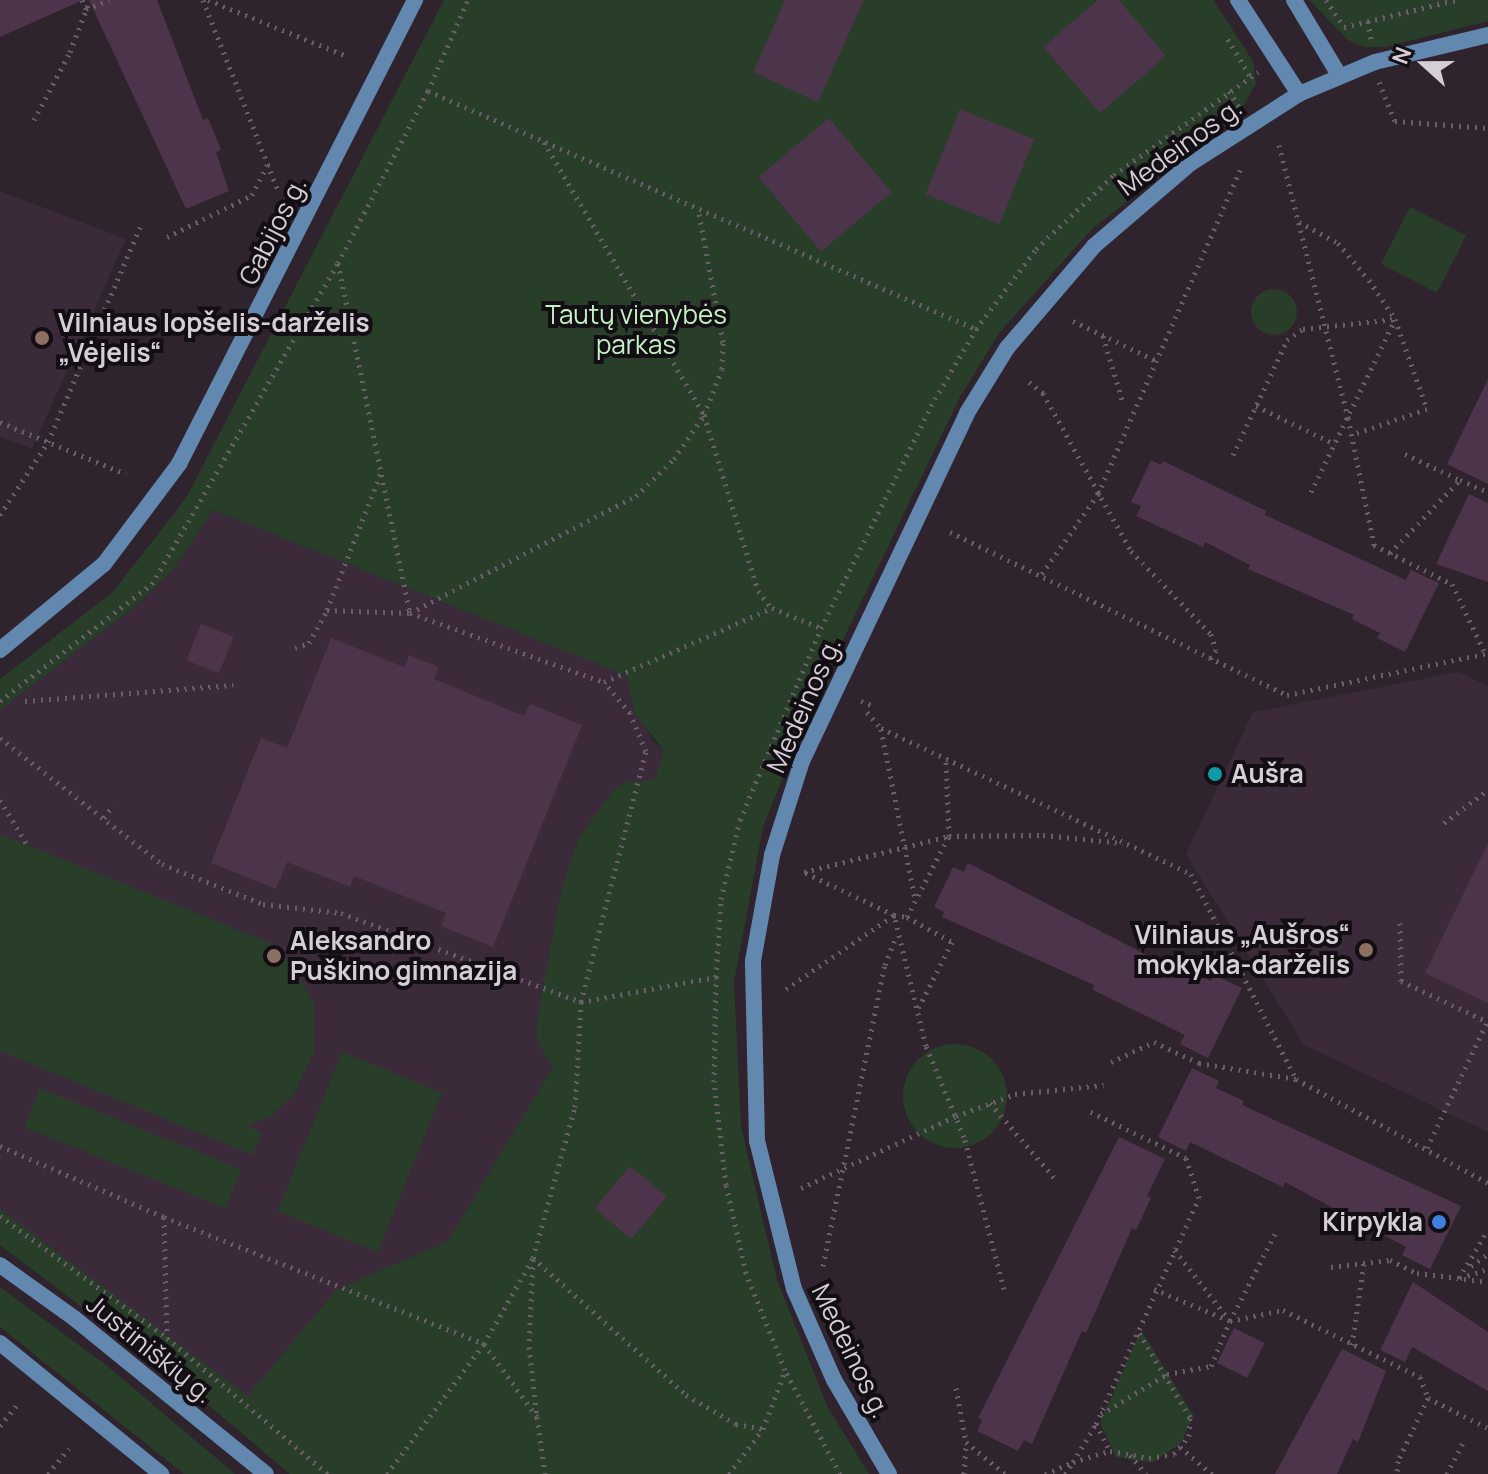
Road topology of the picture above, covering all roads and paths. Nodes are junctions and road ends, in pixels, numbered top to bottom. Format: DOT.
graph roads {
  1 [pos="82,0"];
  2 [pos="90,0"];
  3 [pos="109,0"];
  4 [pos="206,0"];
  5 [pos="415,0"];
  6 [pos="468,0"];
  7 [pos="1238,0"];
  8 [pos="1294,0"];
  9 [pos="1326,0"];
  10 [pos="1456,0"];
  11 [pos="86,9"];
  12 [pos="1344,27"];
  13 [pos="1488,35"];
  14 [pos="1228,39"];
  15 [pos="1316,40"];
  16 [pos="349,57"];
  17 [pos="1275,63"];
  18 [pos="1339,75"];
  19 [pos="1250,76"];
  20 [pos="428,91"];
  21 [pos="1299,94"];
  22 [pos="1382,96"];
  23 [pos="34,120"];
  24 [pos="1488,128"];
  25 [pos="544,142"];
  26 [pos="1279,145"];
  27 [pos="268,163"];
  28 [pos="1240,170"];
  29 [pos="278,190"];
  30 [pos="698,209"];
  31 [pos="1298,221"];
  32 [pos="140,227"];
  33 [pos="167,237"];
  34 [pos="338,263"];
  35 [pos="1395,319"];
  36 [pos="1073,321"];
  37 [pos="1323,326"];
  38 [pos="976,329"];
  39 [pos="1103,335"];
  40 [pos="1159,362"];
  41 [pos="1029,382"];
  42 [pos="1123,403"];
  43 [pos="1256,406"];
  44 [pos="704,415"];
  45 [pos="1348,418"];
  46 [pos="0,422"];
  47 [pos="1351,435"];
  48 [pos="48,442"];
  49 [pos="1335,444"];
  50 [pos="1405,454"];
  51 [pos="1233,455"];
  52 [pos="381,473"];
  53 [pos="126,474"];
  54 [pos="1460,480"];
  55 [pos="1311,492"];
  56 [pos="1488,492"];
  57 [pos="1098,494"];
  58 [pos="0,515"];
  59 [pos="950,532"];
  60 [pos="1390,553"];
  61 [pos="1042,574"];
  62 [pos="772,608"];
  63 [pos="327,610"];
  64 [pos="410,613"];
  65 [pos="821,628"];
  66 [pos="295,648"];
  67 [pos="0,650"];
  68 [pos="1486,652"];
  69 [pos="1210,659"];
  70 [pos="804,666"];
  71 [pos="815,670"];
  72 [pos="604,682"];
  73 [pos="233,685"];
  74 [pos="0,701"];
  75 [pos="25,701"];
  76 [pos="861,701"];
  77 [pos="871,705"];
  78 [pos="867,712"];
  79 [pos="881,728"];
  80 [pos="0,738"];
  81 [pos="946,760"];
  82 [pos="1488,790"];
  83 [pos="0,800"];
  84 [pos="113,805"];
  85 [pos="104,818"];
  86 [pos="1444,823"];
  87 [pos="949,836"];
  88 [pos="1123,843"];
  89 [pos="28,846"];
  90 [pos="901,850"];
  91 [pos="916,901"];
  92 [pos="894,915"];
  93 [pos="907,917"];
  94 [pos="1400,923"];
  95 [pos="897,935"];
  96 [pos="716,977"];
  97 [pos="786,989"];
  98 [pos="581,1002"];
  99 [pos="917,1011"];
  100 [pos="1488,1022"];
  101 [pos="1111,1062"];
  102 [pos="1296,1079"];
  103 [pos="1104,1085"];
  104 [pos="990,1103"];
  105 [pos="1091,1112"];
  106 [pos="956,1116"];
  107 [pos="0,1146"];
  108 [pos="1427,1148"];
  109 [pos="840,1170"];
  110 [pos="1057,1181"];
  111 [pos="1488,1183"];
  112 [pos="801,1188"];
  113 [pos="0,1216"];
  114 [pos="164,1217"];
  115 [pos="1488,1230"];
  116 [pos="1275,1234"];
  117 [pos="1174,1249"];
  118 [pos="1488,1254"];
  119 [pos="533,1258"];
  120 [pos="1364,1263"];
  121 [pos="0,1265"];
  122 [pos="823,1266"];
  123 [pos="1331,1267"];
  124 [pos="1470,1267"];
  125 [pos="1488,1269"];
  126 [pos="1459,1278"];
  127 [pos="1488,1282"];
  128 [pos="1004,1289"];
  129 [pos="1154,1289"];
  130 [pos="1230,1321"];
  131 [pos="1136,1329"];
  132 [pos="167,1338"];
  133 [pos="0,1343"];
  134 [pos="484,1344"];
  135 [pos="1352,1345"];
  136 [pos="785,1370"];
  137 [pos="1167,1374"];
  138 [pos="956,1388"];
  139 [pos="1428,1398"];
  140 [pos="16,1406"];
  141 [pos="1100,1414"];
  142 [pos="537,1417"];
  143 [pos="1096,1424"];
  144 [pos="0,1426"];
  145 [pos="1488,1428"];
  146 [pos="763,1429"];
  147 [pos="966,1442"];
  148 [pos="1463,1443"];
  149 [pos="1180,1447"];
  150 [pos="69,1448"];
  151 [pos="1110,1451"];
  152 [pos="1130,1455"];
  153 [pos="1073,1462"];
  154 [pos="48,1474"];
  155 [pos="161,1474"];
  156 [pos="266,1474"];
  157 [pos="328,1474"];
  158 [pos="387,1474"];
  159 [pos="545,1474"];
  160 [pos="729,1474"];
  161 [pos="840,1474"];
  162 [pos="889,1474"];
  163 [pos="964,1474"];
  164 [pos="1005,1474"];
  165 [pos="1045,1474"];
  166 [pos="1065,1474"];
  167 [pos="1146,1474"];
  168 [pos="1212,1474"];
  169 [pos="1397,1474"];
  170 [pos="1447,1474"];
  1 -- 11 [label="path"];
  2 -- 11 [label="path"];
  3 -- 11 [label="path"];
  4 -- 16 [label="path"];
  4 -- 27 [label="path"];
  5 -- 67 [label="street, Gabijos g."];
  6 -- 20 [label="path"];
  7 -- 17 [label="street"];
  8 -- 15 [label="street"];
  9 -- 12 [label="path"];
  10 -- 12 [label="path"];
  11 -- 23 [label="path"];
  12 -- 15 [label="path"];
  13 -- 18 [label="street, Medeinos g."];
  14 -- 19 [label="path"];
  15 -- 18 [label="street"];
  17 -- 19 [label="path"];
  17 -- 21 [label="street"];
  18 -- 21 [label="street, Medeinos g."];
  19 -- 38 [label="path"];
  20 -- 25 [label="path"];
  20 -- 34 [label="path"];
  21 -- 162 [label="street, Medeinos g."];
  22 -- 24 [label="path"];
  25 -- 30 [label="path"];
  25 -- 44 [label="path"];
  26 -- 31 [label="path"];
  27 -- 29 [label="path"];
  27 -- 33 [label="path"];
  28 -- 40 [label="path"];
  30 -- 38 [label="path"];
  30 -- 44 [label="path"];
  31 -- 35 [label="path"];
  31 -- 37 [label="path"];
  32 -- 48 [label="path"];
  34 -- 52 [label="path"];
  34 -- 74 [label="path"];
  35 -- 37 [label="path"];
  35 -- 45 [label="path"];
  35 -- 47 [label="path"];
  36 -- 39 [label="path"];
  37 -- 43 [label="path"];
  37 -- 45 [label="path"];
  38 -- 65 [label="path"];
  39 -- 40 [label="path"];
  39 -- 42 [label="path"];
  40 -- 57 [label="path"];
  41 -- 57 [label="path"];
  43 -- 49 [label="path"];
  43 -- 51 [label="path"];
  44 -- 62 [label="path"];
  44 -- 64 [label="path"];
  45 -- 47 [label="path"];
  45 -- 49 [label="path"];
  46 -- 48 [label="path"];
  47 -- 60 [label="path"];
  48 -- 53 [label="path"];
  48 -- 58 [label="path"];
  49 -- 55 [label="path"];
  50 -- 54 [label="path"];
  52 -- 63 [label="path"];
  52 -- 64 [label="path"];
  54 -- 56 [label="path"];
  54 -- 60 [label="path"];
  57 -- 61 [label="path"];
  57 -- 69 [label="path"];
  59 -- 61 [label="path"];
  60 -- 68 [label="path"];
  61 -- 69 [label="path"];
  62 -- 65 [label="path"];
  62 -- 72 [label="path"];
  63 -- 64 [label="path"];
  63 -- 66 [label="path"];
  64 -- 72 [label="path"];
  65 -- 70 [label="path"];
  68 -- 69 [label="path"];
  70 -- 71 [label="path"];
  70 -- 96 [label="path"];
  72 -- 98 [label="path"];
  73 -- 75 [label="path"];
  76 -- 77 [label="path"];
  78 -- 79 [label="path"];
  79 -- 81 [label="path"];
  79 -- 90 [label="path"];
  80 -- 85 [label="path"];
  81 -- 87 [label="path"];
  81 -- 88 [label="path"];
  82 -- 86 [label="path"];
  83 -- 89 [label="path"];
  84 -- 85 [label="path"];
  85 -- 98 [label="path"];
  87 -- 88 [label="path"];
  87 -- 90 [label="path"];
  87 -- 91 [label="path"];
  88 -- 102 [label="path"];
  90 -- 91 [label="path"];
  90 -- 92 [label="path"];
  91 -- 93 [label="path"];
  92 -- 93 [label="path"];
  92 -- 95 [label="path"];
  92 -- 97 [label="path"];
  93 -- 99 [label="path"];
  94 -- 100 [label="path"];
  95 -- 99 [label="path"];
  95 -- 109 [label="path"];
  96 -- 98 [label="path"];
  96 -- 136 [label="path"];
  98 -- 119 [label="path"];
  99 -- 106 [label="path"];
  100 -- 108 [label="path"];
  101 -- 102 [label="path"];
  102 -- 108 [label="path"];
  103 -- 104 [label="path"];
  104 -- 106 [label="path"];
  104 -- 110 [label="path"];
  105 -- 117 [label="path"];
  106 -- 109 [label="path"];
  106 -- 128 [label="path"];
  107 -- 114 [label="path"];
  108 -- 111 [label="path"];
  109 -- 112 [label="path"];
  109 -- 122 [label="path"];
  113 -- 132 [label="path"];
  114 -- 132 [label="path"];
  114 -- 134 [label="path"];
  115 -- 124 [label="path"];
  116 -- 130 [label="path"];
  117 -- 129 [label="path"];
  117 -- 130 [label="path"];
  118 -- 124 [label="path"];
  119 -- 134 [label="path"];
  119 -- 142 [label="path"];
  119 -- 146 [label="path"];
  120 -- 123 [label="path"];
  120 -- 126 [label="path"];
  120 -- 135 [label="path"];
  121 -- 156 [label="street, Justiniškių g."];
  124 -- 126 [label="path"];
  125 -- 126 [label="path"];
  126 -- 127 [label="path"];
  129 -- 130 [label="path"];
  129 -- 131 [label="path"];
  130 -- 135 [label="path"];
  130 -- 137 [label="path"];
  131 -- 137 [label="path"];
  131 -- 141 [label="path"];
  132 -- 157 [label="path"];
  133 -- 155 [label="street"];
  134 -- 142 [label="path"];
  134 -- 158 [label="path"];
  135 -- 139 [label="path"];
  136 -- 146 [label="path"];
  136 -- 161 [label="path"];
  137 -- 141 [label="path"];
  137 -- 149 [label="path"];
  138 -- 147 [label="path"];
  139 -- 145 [label="path"];
  139 -- 169 [label="path"];
  140 -- 144 [label="path"];
  141 -- 143 [label="path"];
  142 -- 159 [label="path"];
  143 -- 151 [label="path"];
  143 -- 153 [label="path"];
  146 -- 160 [label="path"];
  147 -- 163 [label="path"];
  147 -- 164 [label="path"];
  148 -- 170 [label="path"];
  149 -- 152 [label="path"];
  149 -- 168 [label="path"];
  150 -- 154 [label="path"];
  151 -- 152 [label="path"];
  151 -- 153 [label="path"];
  152 -- 167 [label="path"];
  153 -- 165 [label="path"];
  153 -- 166 [label="path"];
}
